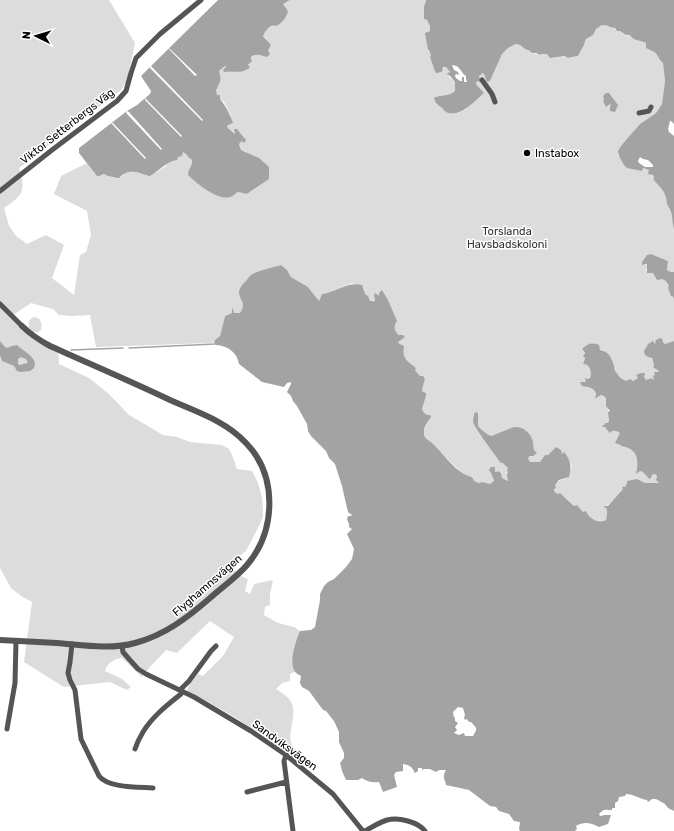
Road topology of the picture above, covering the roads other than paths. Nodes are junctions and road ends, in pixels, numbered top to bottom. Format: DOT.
graph roads {
  1 [pos="201,0"];
  2 [pos="482,80"];
  3 [pos="495,102"];
  4 [pos="651,107"];
  5 [pos="639,113"];
  6 [pos="0,191"];
  7 [pos="0,304"];
  8 [pos="22,326"];
  9 [pos="0,640"];
  10 [pos="16,641"];
  11 [pos="72,644"];
  12 [pos="122,646"];
  13 [pos="216,646"];
  14 [pos="181,691"];
  15 [pos="6,729"];
  16 [pos="135,749"];
  17 [pos="286,755"];
  18 [pos="286,782"];
  19 [pos="153,788"];
  20 [pos="247,792"];
  21 [pos="292,831"];
  22 [pos="364,831"];
  23 [pos="425,831"];
  1 -- 6 [label="street, Viktor Setterbergs Väg"];
  2 -- 3 [label="street"];
  4 -- 5 [label="street"];
  7 -- 8 [label="street"];
  8 -- 12 [label="street, Flyghamnsvägen"];
  9 -- 10 [label="street, Flyghamnsvägen"];
  10 -- 11 [label="street, Flyghamnsvägen"];
  10 -- 15 [label="street"];
  11 -- 12 [label="street, Flyghamnsvägen"];
  11 -- 19 [label="street"];
  12 -- 14 [label="street, Sandviksvägen"];
  13 -- 14 [label="street"];
  14 -- 16 [label="street"];
  14 -- 17 [label="street, Sandviksvägen"];
  17 -- 18 [label="street"];
  17 -- 22 [label="street, Sandviksvägen"];
  18 -- 20 [label="street"];
  18 -- 21 [label="street"];
  22 -- 23 [label="street"];
}
